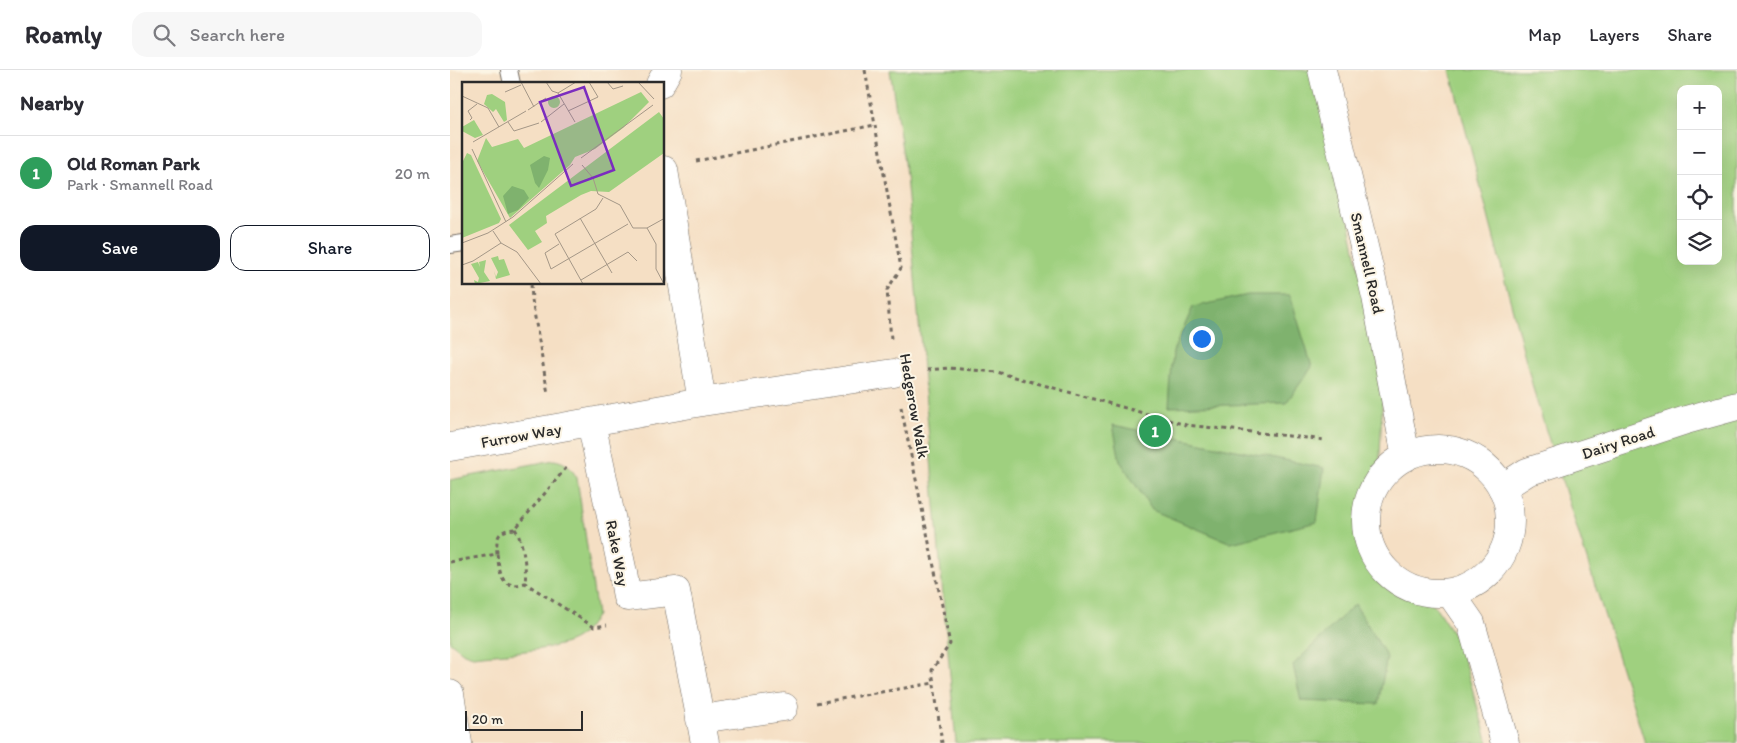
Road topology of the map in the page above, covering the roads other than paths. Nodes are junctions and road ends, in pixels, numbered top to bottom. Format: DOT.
graph roads {
  1 [pos="668,70"];
  2 [pos="1322,70"];
  3 [pos="661,82"];
  4 [pos="665,176"];
  5 [pos="894,373"];
  6 [pos="702,402"];
  7 [pos="1737,406"];
  8 [pos="591,422"];
  9 [pos="450,447"];
  10 [pos="1406,458"];
  11 [pos="1502,488"];
  12 [pos="1451,594"];
  13 [pos="450,694"];
  14 [pos="784,707"];
  15 [pos="702,731"];
  16 [pos="458,743"];
  17 [pos="1505,743"];
  1 -- 3 [label="street"];
  2 -- 10 [label="street, Smannell Road"];
  4 -- 6 [label="street"];
  5 -- 6 [label="street, Furrow Way"];
  6 -- 8 [label="street, Furrow Way"];
  7 -- 11 [label="street, Dairy Road"];
  8 -- 9 [label="street, Furrow Way"];
  8 -- 15 [label="street, Rake Way"];
  10 -- 11 [label="street"];
  10 -- 12 [label="street"];
  11 -- 12 [label="street"];
  12 -- 17 [label="street"];
  13 -- 16 [label="street"];
  14 -- 15 [label="street, Rake Way"];
}
